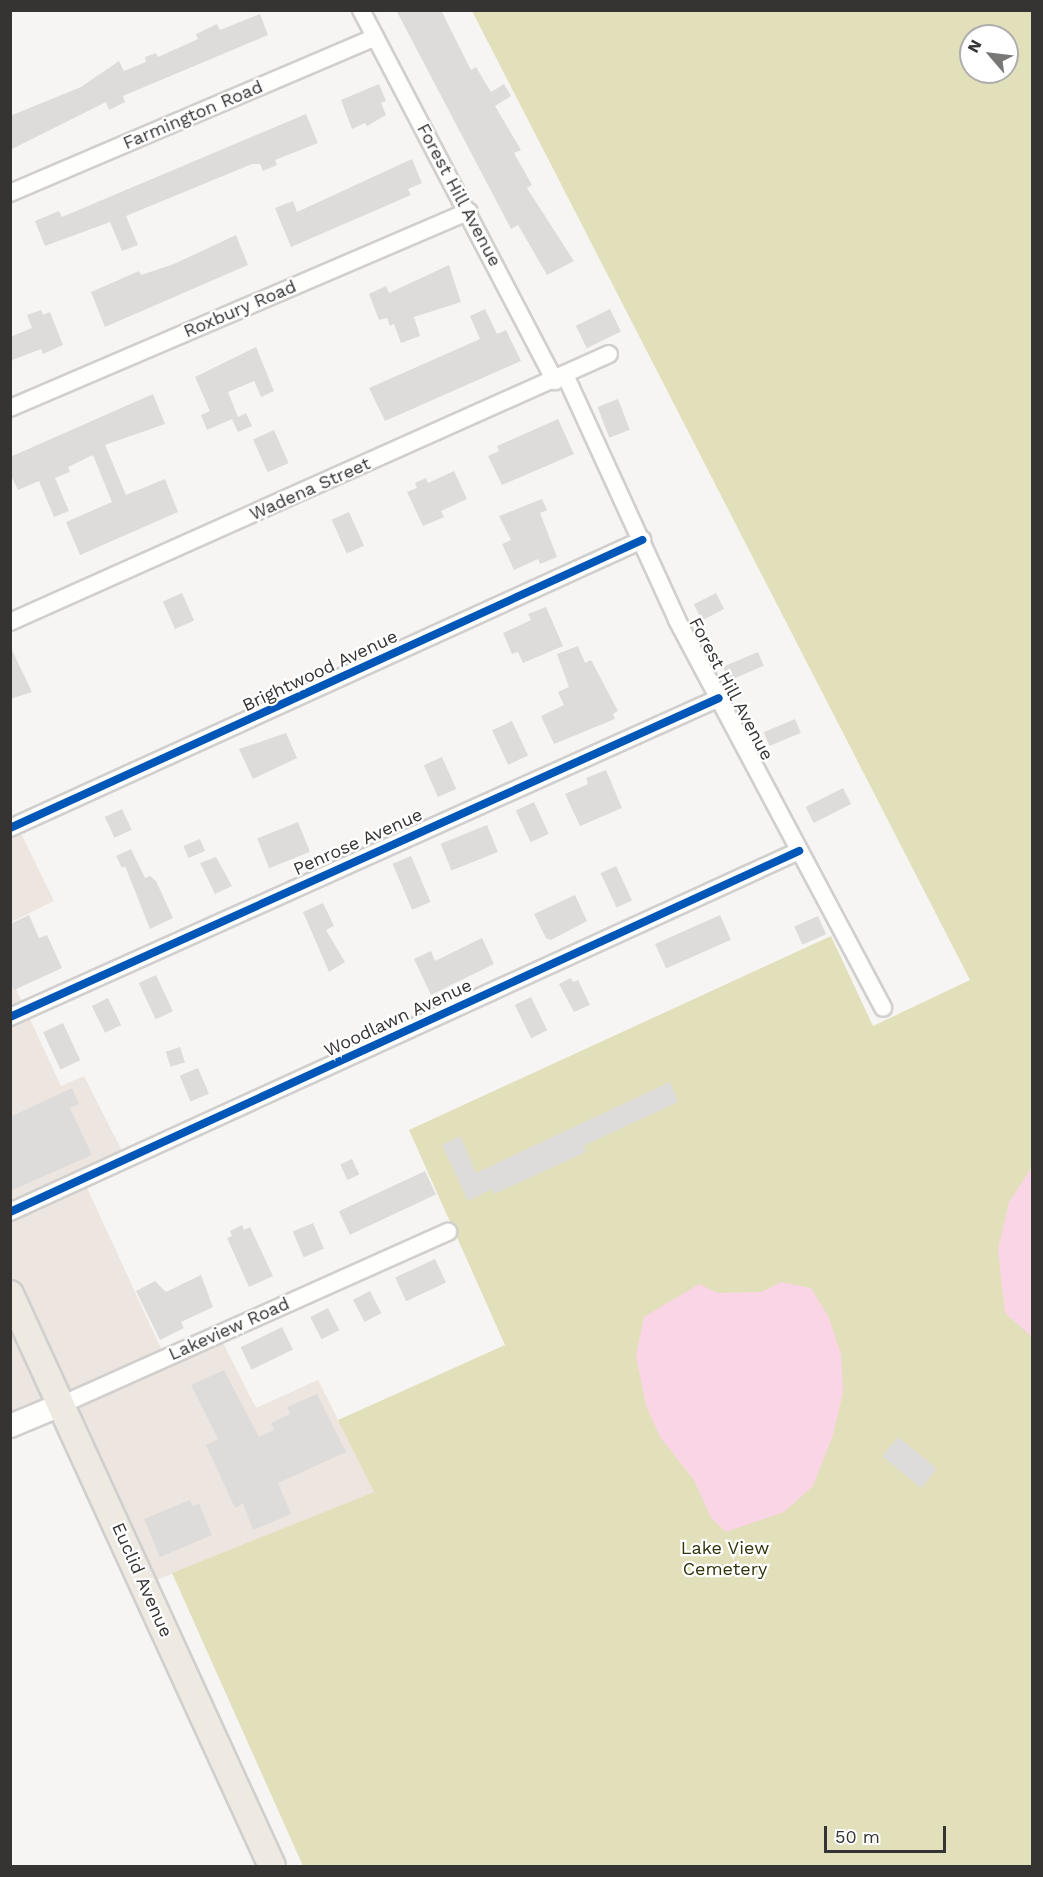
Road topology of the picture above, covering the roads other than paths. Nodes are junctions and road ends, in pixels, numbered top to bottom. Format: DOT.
graph roads {
  1 [pos="361,10"];
  2 [pos="375,37"];
  3 [pos="10,193"];
  4 [pos="469,211"];
  5 [pos="609,354"];
  6 [pos="560,379"];
  7 [pos="10,408"];
  8 [pos="642,540"];
  9 [pos="10,622"];
  10 [pos="719,698"];
  11 [pos="10,828"];
  12 [pos="799,851"];
  13 [pos="883,1008"];
  14 [pos="10,1017"];
  15 [pos="10,1212"];
  16 [pos="448,1232"];
  17 [pos="10,1294"];
  18 [pos="63,1404"];
  19 [pos="10,1426"];
  20 [pos="272,1866"];
  1 -- 2 [label="street, Forest Hill Avenue"];
  2 -- 3 [label="street, Farmington Road"];
  2 -- 4 [label="street, Forest Hill Avenue"];
  4 -- 6 [label="street, Forest Hill Avenue"];
  4 -- 7 [label="street, Roxbury Road"];
  5 -- 6 [label="street, Wadena Street"];
  6 -- 8 [label="street, Forest Hill Avenue"];
  6 -- 9 [label="street, Wadena Street"];
  8 -- 10 [label="street, Forest Hill Avenue"];
  8 -- 11 [label="street, Brightwood Avenue"];
  10 -- 12 [label="street, Forest Hill Avenue"];
  10 -- 14 [label="street, Penrose Avenue"];
  12 -- 13 [label="street, Forest Hill Avenue"];
  12 -- 15 [label="street, Woodlawn Avenue"];
  16 -- 18 [label="street, Lakeview Road"];
  17 -- 18 [label="main road, Euclid Avenue"];
  18 -- 19 [label="street, Lakeview Road"];
  18 -- 20 [label="main road, Euclid Avenue"];
}
